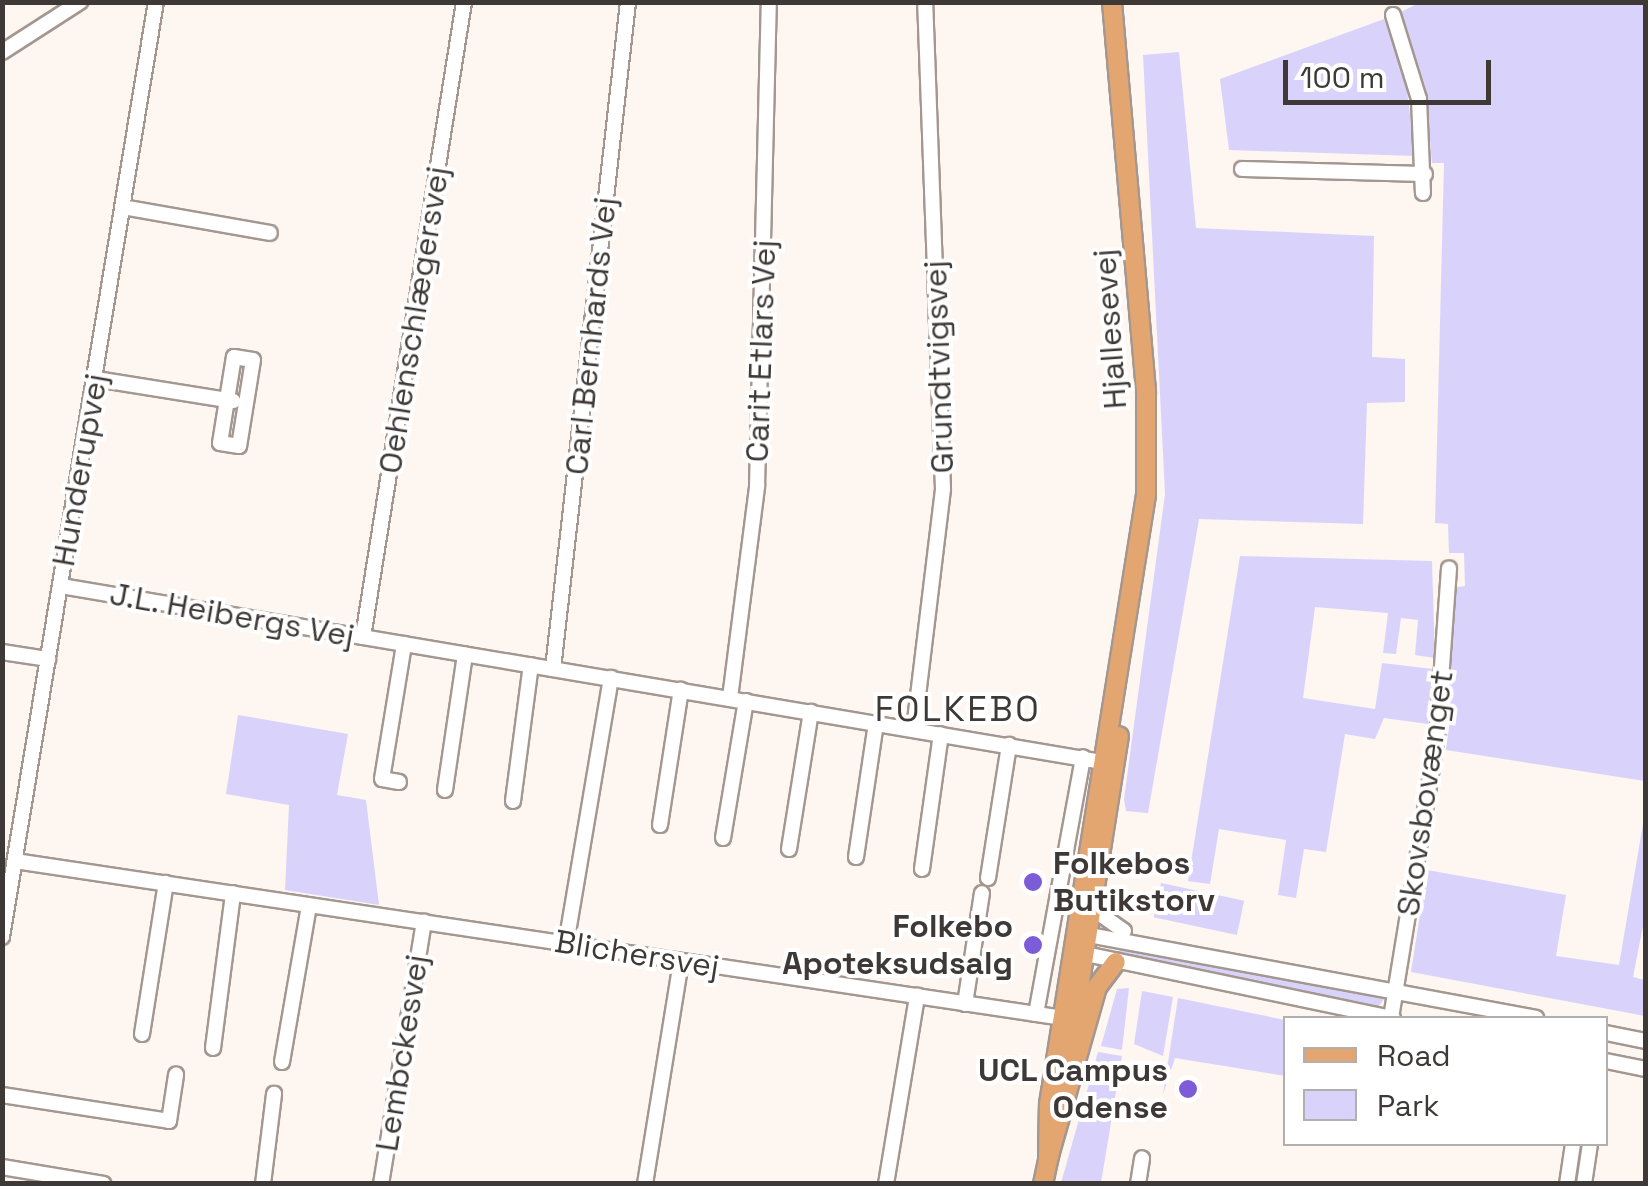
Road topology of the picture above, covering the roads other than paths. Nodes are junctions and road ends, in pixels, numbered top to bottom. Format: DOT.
graph roads {
  1 [pos="80,2"];
  2 [pos="156,2"];
  3 [pos="464,2"];
  4 [pos="628,2"];
  5 [pos="769,2"];
  6 [pos="925,2"];
  7 [pos="1113,3"];
  8 [pos="1393,15"];
  9 [pos="2,52"];
  10 [pos="1242,169"];
  11 [pos="1424,174"];
  12 [pos="1424,193"];
  13 [pos="123,207"];
  14 [pos="270,233"];
  15 [pos="96,378"];
  16 [pos="227,400"];
  17 [pos="246,404"];
  18 [pos="1449,568"];
  19 [pos="60,586"];
  20 [pos="363,637"];
  21 [pos="404,644"];
  22 [pos="2,652"];
  23 [pos="465,654"];
  24 [pos="48,659"];
  25 [pos="531,665"];
  26 [pos="553,669"];
  27 [pos="611,678"];
  28 [pos="681,690"];
  29 [pos="738,700"];
  30 [pos="811,712"];
  31 [pos="876,723"];
  32 [pos="914,729"];
  33 [pos="941,734"];
  34 [pos="1009,745"];
  35 [pos="1100,761"];
  36 [pos="399,782"];
  37 [pos="444,790"];
  38 [pos="513,801"];
  39 [pos="660,825"];
  40 [pos="724,838"];
  41 [pos="789,848"];
  42 [pos="856,857"];
  43 [pos="15,861"];
  44 [pos="922,869"];
  45 [pos="166,884"];
  46 [pos="232,894"];
  47 [pos="309,905"];
  48 [pos="1097,912"];
  49 [pos="424,922"];
  50 [pos="2,937"];
  51 [pos="566,944"];
  52 [pos="1084,944"];
  53 [pos="1168,944"];
  54 [pos="681,961"];
  55 [pos="1116,962"];
  56 [pos="1397,990"];
  57 [pos="917,996"];
  58 [pos="965,1004"];
  59 [pos="1036,1014"];
  60 [pos="1382,1016"];
  61 [pos="1392,1016"];
  62 [pos="1526,1016"];
  63 [pos="1063,1018"];
  64 [pos="1608,1033"];
  65 [pos="142,1034"];
  66 [pos="1646,1041"];
  67 [pos="213,1048"];
  68 [pos="1608,1061"];
  69 [pos="282,1062"];
  70 [pos="1646,1069"];
  71 [pos="176,1075"];
  72 [pos="274,1094"];
  73 [pos="2,1095"];
  74 [pos="1574,1146"];
  75 [pos="1590,1146"];
  76 [pos="1142,1158"];
  77 [pos="1048,1159"];
  78 [pos="2,1167"];
  79 [pos="104,1184"];
  80 [pos="263,1184"];
  81 [pos="381,1184"];
  82 [pos="645,1184"];
  83 [pos="886,1184"];
  84 [pos="1043,1184"];
  85 [pos="1138,1184"];
  86 [pos="1567,1184"];
  87 [pos="1584,1184"];
  1 -- 9 [label="street"];
  2 -- 13 [label="street, Hunderupvej"];
  3 -- 20 [label="street, Oehlenschlægersvej"];
  4 -- 26 [label="street, Carl Bernhards Vej"];
  5 -- 29 [label="street, Carit Etlars Vej"];
  6 -- 32 [label="street, Grundtvigsvej"];
  7 -- 35 [label="main road, Hjallesevej"];
  8 -- 11 [label="street"];
  10 -- 11 [label="street"];
  11 -- 12 [label="street"];
  13 -- 14 [label="street"];
  13 -- 15 [label="street, Hunderupvej"];
  15 -- 16 [label="street"];
  15 -- 19 [label="street, Hunderupvej"];
  16 -- 17 [label="street"];
  16 -- 17 [label="street"];
  16 -- 17 [label="street"];
  18 -- 56 [label="street, Skovsbovænget"];
  19 -- 20 [label="street, J.L. Heibergs Vej"];
  19 -- 24 [label="street, Hunderupvej"];
  20 -- 21 [label="street, J.L. Heibergs Vej"];
  21 -- 23 [label="street, J.L. Heibergs Vej"];
  21 -- 36 [label="street"];
  22 -- 24 [label="street"];
  23 -- 25 [label="street, J.L. Heibergs Vej"];
  23 -- 37 [label="street"];
  24 -- 43 [label="street, Hunderupvej"];
  25 -- 26 [label="street, J.L. Heibergs Vej"];
  25 -- 38 [label="street"];
  26 -- 27 [label="street, J.L. Heibergs Vej"];
  27 -- 28 [label="street, J.L. Heibergs Vej"];
  27 -- 51 [label="street"];
  28 -- 29 [label="street, J.L. Heibergs Vej"];
  28 -- 39 [label="street"];
  29 -- 30 [label="street, J.L. Heibergs Vej"];
  29 -- 40 [label="street"];
  30 -- 31 [label="street, J.L. Heibergs Vej"];
  30 -- 41 [label="street"];
  31 -- 32 [label="street, J.L. Heibergs Vej"];
  31 -- 42 [label="street"];
  32 -- 33 [label="street, J.L. Heibergs Vej"];
  33 -- 34 [label="street, J.L. Heibergs Vej"];
  33 -- 44 [label="street"];
  34 -- 35 [label="street, J.L. Heibergs Vej"];
  34 -- 58 [label="street"];
  35 -- 48 [label="main road, Hjallesevej"];
  35 -- 52 [label="main road, Hjallesevej"];
  35 -- 59 [label="street"];
  43 -- 45 [label="street, Blichersvej"];
  43 -- 50 [label="street, Hunderupvej"];
  45 -- 46 [label="street, Blichersvej"];
  45 -- 65 [label="street"];
  46 -- 47 [label="street, Blichersvej"];
  46 -- 67 [label="street"];
  47 -- 49 [label="street, Blichersvej"];
  47 -- 69 [label="street"];
  48 -- 52 [label="main road, Hjallesevej"];
  48 -- 53 [label="street"];
  49 -- 51 [label="street, Blichersvej"];
  49 -- 81 [label="street, Lembckesvej"];
  51 -- 54 [label="street, Blichersvej"];
  52 -- 53 [label="street"];
  52 -- 55 [label="street"];
  52 -- 63 [label="main road, Hjallesevej"];
  52 -- 77 [label="main road, Hjallesevej"];
  53 -- 56 [label="street"];
  54 -- 57 [label="street, Blichersvej"];
  54 -- 82 [label="street"];
  55 -- 60 [label="street"];
  55 -- 77 [label="main road"];
  56 -- 61 [label="street, Skovsbovænget"];
  56 -- 62 [label="street"];
  57 -- 58 [label="street, Blichersvej"];
  57 -- 83 [label="street"];
  58 -- 59 [label="street, Blichersvej"];
  59 -- 63 [label="street, Blichersvej"];
  63 -- 77 [label="main road, Hjallesevej"];
  64 -- 66 [label="street"];
  68 -- 70 [label="street"];
  71 -- 73 [label="street"];
  72 -- 80 [label="street"];
  74 -- 86 [label="street"];
  75 -- 87 [label="street"];
  76 -- 85 [label="street"];
  77 -- 84 [label="main road, Hjallesevej"];
  78 -- 79 [label="street"];
}
